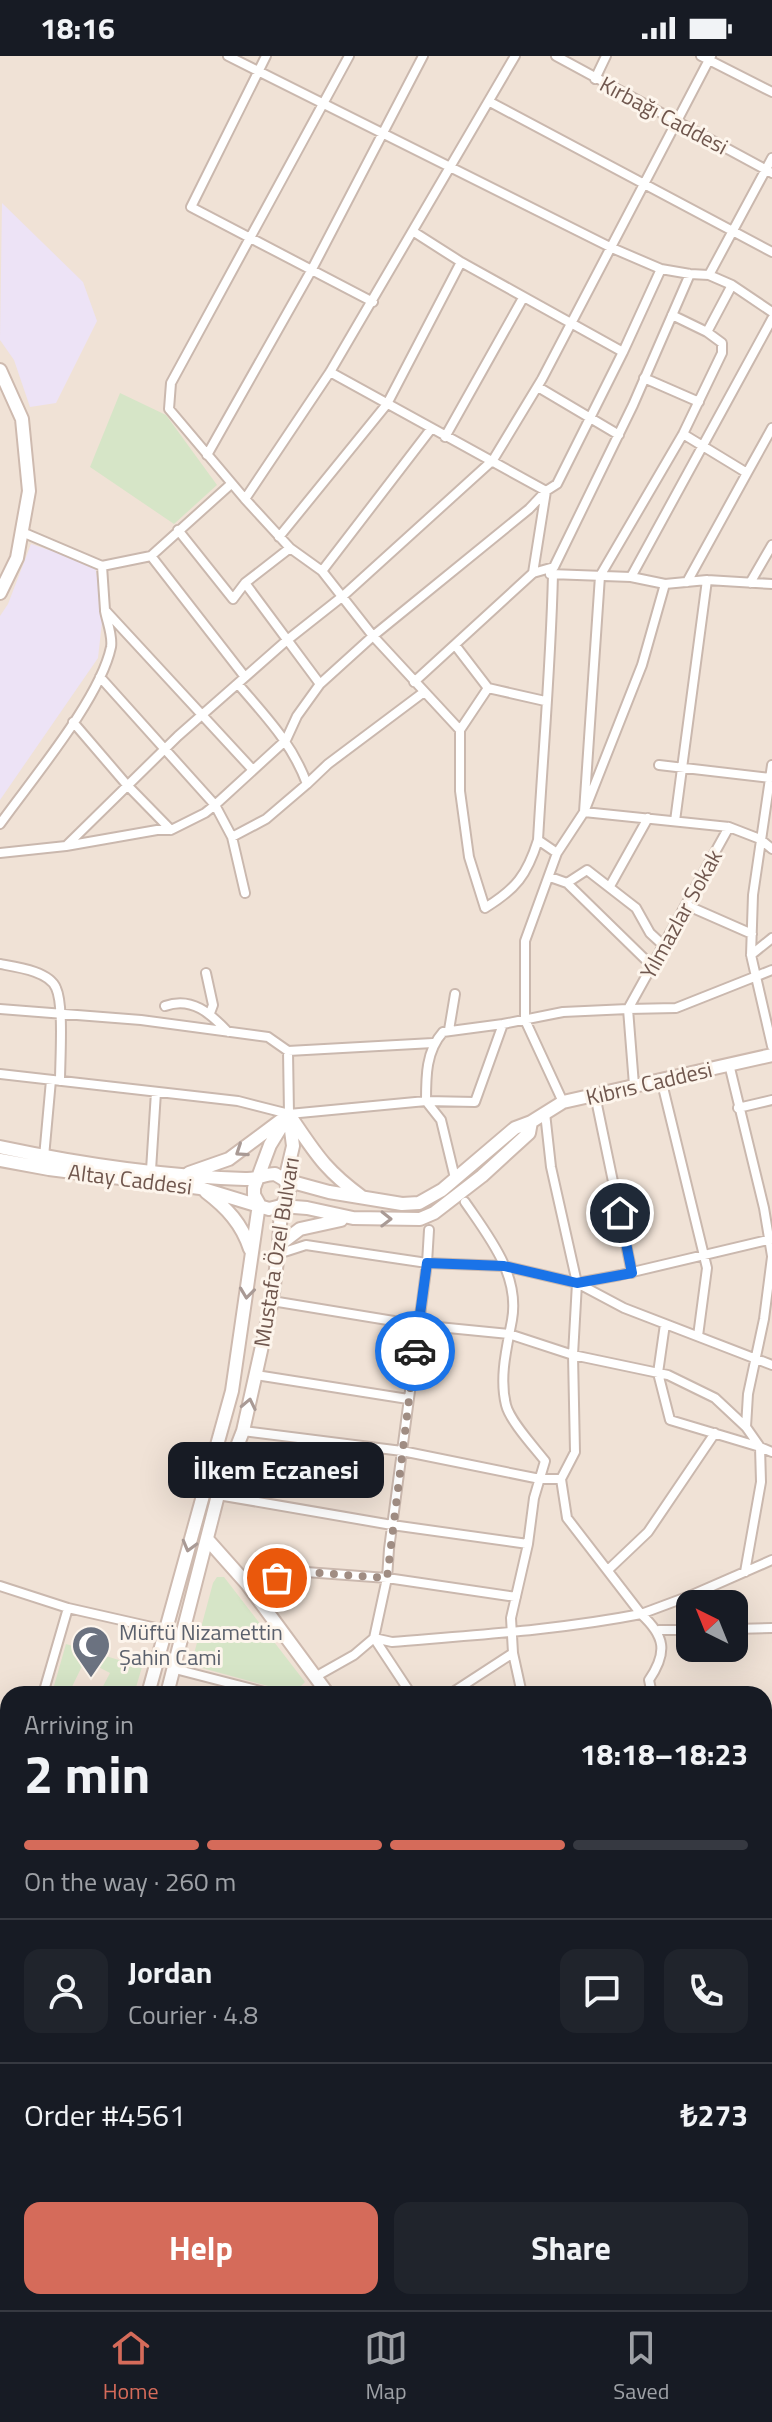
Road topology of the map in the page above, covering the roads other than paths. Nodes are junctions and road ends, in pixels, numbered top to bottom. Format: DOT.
graph roads {
  1 [pos="228,56"];
  2 [pos="266,56"];
  3 [pos="349,56"];
  4 [pos="423,56"];
  5 [pos="515,56"];
  6 [pos="556,56"];
  7 [pos="606,56"];
  8 [pos="707,57"];
  9 [pos="257,72"];
  10 [pos="595,79"];
  11 [pos="772,92"];
  12 [pos="490,102"];
  13 [pos="324,103"];
  14 [pos="676,123"];
  15 [pos="382,133"];
  16 [pos="772,158"];
  17 [pos="451,168"];
  18 [pos="769,171"];
  19 [pos="646,183"];
  20 [pos="414,232"];
  21 [pos="734,232"];
  22 [pos="250,240"];
  23 [pos="612,248"];
  24 [pos="772,252"];
  25 [pos="461,262"];
  26 [pos="661,269"];
  27 [pos="311,271"];
  28 [pos="690,274"];
  29 [pos="709,275"];
  30 [pos="732,285"];
  31 [pos="523,298"];
  32 [pos="373,302"];
  33 [pos="772,312"];
  34 [pos="672,315"];
  35 [pos="772,319"];
  36 [pos="571,325"];
  37 [pos="707,332"];
  38 [pos="623,352"];
  39 [pos="0,370"];
  40 [pos="330,372"];
  41 [pos="644,378"];
  42 [pos="538,387"];
  43 [pos="699,402"];
  44 [pos="387,404"];
  45 [pos="591,419"];
  46 [pos="772,428"];
  47 [pos="431,429"];
  48 [pos="683,434"];
  49 [pos="619,435"];
  50 [pos="445,437"];
  51 [pos="703,447"];
  52 [pos="207,455"];
  53 [pos="493,460"];
  54 [pos="747,473"];
  55 [pos="231,484"];
  56 [pos="546,491"];
  57 [pos="245,499"];
  58 [pos="178,530"];
  59 [pos="22,532"];
  60 [pos="279,537"];
  61 [pos="772,545"];
  62 [pos="290,548"];
  63 [pos="151,556"];
  64 [pos="102,566"];
  65 [pos="322,571"];
  66 [pos="533,573"];
  67 [pos="553,574"];
  68 [pos="600,576"];
  69 [pos="631,577"];
  70 [pos="707,580"];
  71 [pos="687,582"];
  72 [pos="245,583"];
  73 [pos="750,583"];
  74 [pos="665,584"];
  75 [pos="772,584"];
  76 [pos="0,593"];
  77 [pos="343,596"];
  78 [pos="105,610"];
  79 [pos="373,636"];
  80 [pos="286,641"];
  81 [pos="455,645"];
  82 [pos="100,677"];
  83 [pos="241,680"];
  84 [pos="414,682"];
  85 [pos="320,684"];
  86 [pos="488,688"];
  87 [pos="424,692"];
  88 [pos="545,701"];
  89 [pos="201,715"];
  90 [pos="73,722"];
  91 [pos="460,730"];
  92 [pos="286,740"];
  93 [pos="164,751"];
  94 [pos="659,765"];
  95 [pos="772,765"];
  96 [pos="682,767"];
  97 [pos="252,769"];
  98 [pos="770,778"];
  99 [pos="307,784"];
  100 [pos="127,785"];
  101 [pos="215,805"];
  102 [pos="584,812"];
  103 [pos="648,818"];
  104 [pos="675,821"];
  105 [pos="0,824"];
  106 [pos="729,827"];
  107 [pos="171,830"];
  108 [pos="232,837"];
  109 [pos="760,839"];
  110 [pos="538,840"];
  111 [pos="66,846"];
  112 [pos="772,849"];
  113 [pos="0,853"];
  114 [pos="557,853"];
  115 [pos="550,877"];
  116 [pos="567,883"];
  117 [pos="610,886"];
  118 [pos="245,893"];
  119 [pos="686,905"];
  120 [pos="752,934"];
  121 [pos="772,938"];
  122 [pos="663,945"];
  123 [pos="751,955"];
  124 [pos="0,964"];
  125 [pos="652,966"];
  126 [pos="772,970"];
  127 [pos="206,973"];
  128 [pos="754,975"];
  129 [pos="455,994"];
  130 [pos="165,1006"];
  131 [pos="0,1009"];
  132 [pos="628,1009"];
  133 [pos="60,1013"];
  134 [pos="210,1013"];
  135 [pos="525,1020"];
  136 [pos="503,1024"];
  137 [pos="449,1030"];
  138 [pos="229,1033"];
  139 [pos="433,1043"];
  140 [pos="772,1046"];
  141 [pos="288,1051"];
  142 [pos="772,1055"];
  143 [pos="729,1064"];
  144 [pos="0,1074"];
  145 [pos="661,1079"];
  146 [pos="56,1081"];
  147 [pos="634,1085"];
  148 [pos="156,1092"];
  149 [pos="595,1095"];
  150 [pos="772,1100"];
  151 [pos="426,1101"];
  152 [pos="563,1102"];
  153 [pos="738,1108"];
  154 [pos="545,1113"];
  155 [pos="289,1114"];
  156 [pos="531,1122"];
  157 [pos="0,1147"];
  158 [pos="44,1157"];
  159 [pos="0,1160"];
  160 [pos="151,1170"];
  161 [pos="185,1174"];
  162 [pos="455,1178"];
  163 [pos="259,1179"];
  164 [pos="285,1180"];
  165 [pos="200,1188"];
  166 [pos="364,1198"];
  167 [pos="465,1202"];
  168 [pos="259,1204"];
  169 [pos="281,1206"];
  170 [pos="353,1218"];
  171 [pos="429,1230"];
  172 [pos="771,1239"];
  173 [pos="279,1250"];
  174 [pos="252,1255"];
  175 [pos="703,1256"];
  176 [pos="772,1256"];
  177 [pos="427,1263"];
  178 [pos="504,1266"];
  179 [pos="632,1273"];
  180 [pos="577,1283"];
  181 [pos="272,1301"];
  182 [pos="665,1324"];
  183 [pos="418,1325"];
  184 [pos="509,1334"];
  185 [pos="698,1336"];
  186 [pos="573,1355"];
  187 [pos="754,1360"];
  188 [pos="772,1365"];
  189 [pos="658,1373"];
  190 [pos="256,1375"];
  191 [pos="408,1399"];
  192 [pos="746,1427"];
  193 [pos="243,1431"];
  194 [pos="715,1433"];
  195 [pos="760,1447"];
  196 [pos="402,1451"];
  197 [pos="772,1452"];
  198 [pos="540,1479"];
  199 [pos="561,1479"];
  200 [pos="218,1495"];
  201 [pos="392,1525"];
  202 [pos="207,1539"];
  203 [pos="528,1544"];
  204 [pos="772,1560"];
  205 [pos="608,1570"];
  206 [pos="745,1572"];
  207 [pos="387,1578"];
  208 [pos="247,1584"];
  209 [pos="0,1586"];
  210 [pos="516,1597"];
  211 [pos="68,1608"];
  212 [pos="641,1614"];
  213 [pos="772,1628"];
  214 [pos="748,1629"];
  215 [pos="165,1630"];
  216 [pos="659,1630"];
  217 [pos="676,1630"];
  218 [pos="512,1633"];
  219 [pos="374,1638"];
  220 [pos="513,1653"];
  221 [pos="175,1669"];
  222 [pos="315,1677"];
  223 [pos="45,1686"];
  224 [pos="150,1686"];
  225 [pos="170,1686"];
  226 [pos="241,1686"];
  227 [pos="322,1686"];
  228 [pos="406,1686"];
  229 [pos="462,1686"];
  230 [pos="520,1686"];
  231 [pos="650,1686"];
  1 -- 9 [label="street"];
  2 -- 9 [label="street"];
  3 -- 13 [label="street"];
  4 -- 15 [label="street"];
  5 -- 12 [label="street"];
  6 -- 10 [label="street, Kırbağı Caddesi"];
  7 -- 10 [label="street"];
  8 -- 11 [label="street"];
  8 -- 14 [label="street"];
  9 -- 13 [label="street"];
  9 -- 22 [label="street"];
  10 -- 14 [label="street, Kırbağı Caddesi"];
  12 -- 17 [label="street"];
  12 -- 19 [label="street"];
  13 -- 15 [label="street"];
  13 -- 22 [label="street"];
  14 -- 18 [label="street, Kırbağı Caddesi"];
  14 -- 19 [label="street"];
  15 -- 17 [label="street"];
  15 -- 27 [label="street"];
  16 -- 18 [label="street"];
  17 -- 20 [label="street"];
  17 -- 23 [label="street"];
  18 -- 21 [label="street"];
  19 -- 21 [label="street"];
  19 -- 23 [label="street"];
  20 -- 25 [label="street"];
  20 -- 32 [label="street"];
  21 -- 24 [label="street"];
  21 -- 29 [label="street"];
  22 -- 27 [label="street"];
  22 -- 52 [label="street"];
  23 -- 26 [label="street"];
  23 -- 36 [label="street"];
  25 -- 31 [label="street"];
  25 -- 44 [label="street"];
  26 -- 28 [label="street"];
  26 -- 38 [label="street"];
  27 -- 32 [label="street"];
  27 -- 52 [label="street"];
  28 -- 29 [label="street"];
  28 -- 34 [label="street"];
  29 -- 30 [label="street"];
  30 -- 33 [label="street"];
  30 -- 37 [label="street"];
  31 -- 36 [label="street"];
  31 -- 50 [label="street"];
  32 -- 40 [label="street"];
  34 -- 37 [label="street"];
  34 -- 41 [label="street"];
  35 -- 51 [label="street"];
  36 -- 38 [label="street"];
  36 -- 42 [label="street"];
  37 -- 43 [label="street"];
  38 -- 45 [label="street"];
  39 -- 59 [label="main road"];
  40 -- 44 [label="street"];
  40 -- 57 [label="street"];
  41 -- 43 [label="street"];
  41 -- 49 [label="street"];
  42 -- 45 [label="street"];
  42 -- 53 [label="street"];
  43 -- 48 [label="street"];
  44 -- 47 [label="street"];
  44 -- 60 [label="street"];
  45 -- 49 [label="street"];
  45 -- 56 [label="street"];
  46 -- 54 [label="street"];
  47 -- 50 [label="street"];
  47 -- 65 [label="street"];
  48 -- 51 [label="street"];
  48 -- 68 [label="street"];
  49 -- 66 [label="street"];
  50 -- 53 [label="street"];
  51 -- 54 [label="street"];
  51 -- 69 [label="street"];
  52 -- 55 [label="street"];
  53 -- 56 [label="street"];
  53 -- 77 [label="street"];
  54 -- 71 [label="street"];
  55 -- 57 [label="street"];
  55 -- 58 [label="street"];
  56 -- 66 [label="street"];
  56 -- 79 [label="street"];
  57 -- 60 [label="street"];
  58 -- 63 [label="street"];
  58 -- 72 [label="street"];
  59 -- 64 [label="street"];
  59 -- 76 [label="main road"];
  60 -- 62 [label="street"];
  61 -- 73 [label="street"];
  62 -- 65 [label="street"];
  62 -- 72 [label="street"];
  63 -- 64 [label="street"];
  63 -- 83 [label="street"];
  64 -- 78 [label="street"];
  65 -- 77 [label="street"];
  66 -- 67 [label="street"];
  66 -- 81 [label="street"];
  67 -- 68 [label="street"];
  67 -- 88 [label="street"];
  68 -- 69 [label="street"];
  68 -- 102 [label="street"];
  69 -- 74 [label="street"];
  70 -- 71 [label="street"];
  70 -- 73 [label="street"];
  70 -- 96 [label="street"];
  71 -- 74 [label="street"];
  72 -- 80 [label="street"];
  73 -- 75 [label="street"];
  74 -- 102 [label="street"];
  77 -- 79 [label="street"];
  77 -- 80 [label="street"];
  78 -- 82 [label="street"];
  78 -- 89 [label="street"];
  79 -- 84 [label="street"];
  79 -- 85 [label="street"];
  80 -- 83 [label="street"];
  80 -- 85 [label="street"];
  81 -- 84 [label="street"];
  81 -- 86 [label="street"];
  82 -- 90 [label="street"];
  82 -- 93 [label="street"];
  83 -- 89 [label="street"];
  83 -- 92 [label="street"];
  84 -- 87 [label="street"];
  85 -- 92 [label="street"];
  86 -- 88 [label="street"];
  86 -- 91 [label="street"];
  87 -- 91 [label="street"];
  87 -- 99 [label="street"];
  88 -- 110 [label="street"];
  89 -- 93 [label="street"];
  89 -- 97 [label="street"];
  90 -- 100 [label="street"];
  90 -- 105 [label="street"];
  91 -- 110 [label="street"];
  92 -- 97 [label="street"];
  92 -- 99 [label="street"];
  93 -- 100 [label="street"];
  93 -- 101 [label="street"];
  94 -- 96 [label="street"];
  95 -- 98 [label="street"];
  96 -- 98 [label="street"];
  96 -- 104 [label="street"];
  97 -- 101 [label="street"];
  98 -- 109 [label="street"];
  99 -- 108 [label="street"];
  100 -- 107 [label="street"];
  100 -- 111 [label="street"];
  101 -- 107 [label="street"];
  101 -- 108 [label="street"];
  102 -- 103 [label="street, Yılmazlar Sokak"];
  102 -- 114 [label="street"];
  103 -- 104 [label="street, Yılmazlar Sokak"];
  103 -- 117 [label="street"];
  104 -- 106 [label="street, Yılmazlar Sokak"];
  106 -- 109 [label="street"];
  106 -- 119 [label="street, Yılmazlar Sokak"];
  107 -- 111 [label="street"];
  108 -- 118 [label="street"];
  109 -- 112 [label="street"];
  109 -- 120 [label="street"];
  110 -- 114 [label="street"];
  111 -- 113 [label="street"];
  114 -- 115 [label="street"];
  115 -- 116 [label="street"];
  115 -- 135 [label="street"];
  116 -- 117 [label="street"];
  116 -- 125 [label="street"];
  117 -- 122 [label="street"];
  119 -- 120 [label="street"];
  119 -- 122 [label="street, Yılmazlar Sokak"];
  120 -- 123 [label="street"];
  121 -- 123 [label="street"];
  122 -- 125 [label="street, Yılmazlar Sokak"];
  123 -- 128 [label="street"];
  124 -- 133 [label="street"];
  125 -- 132 [label="street, Yılmazlar Sokak"];
  126 -- 128 [label="street"];
  127 -- 134 [label="street"];
  128 -- 132 [label="street"];
  128 -- 140 [label="street"];
  129 -- 137 [label="street"];
  130 -- 134 [label="street"];
  131 -- 133 [label="street"];
  132 -- 135 [label="street"];
  132 -- 147 [label="street"];
  133 -- 138 [label="street"];
  133 -- 146 [label="street"];
  134 -- 138 [label="street"];
  135 -- 136 [label="street"];
  135 -- 152 [label="street"];
  136 -- 137 [label="street"];
  136 -- 151 [label="street"];
  137 -- 139 [label="street"];
  138 -- 141 [label="street"];
  139 -- 141 [label="street"];
  139 -- 151 [label="street"];
  141 -- 155 [label="street"];
  142 -- 143 [label="main road, Kıbrıs Caddesi"];
  143 -- 145 [label="main road, Kıbrıs Caddesi"];
  143 -- 153 [label="street"];
  144 -- 146 [label="street"];
  145 -- 147 [label="main road, Kıbrıs Caddesi"];
  145 -- 175 [label="street"];
  146 -- 148 [label="street"];
  146 -- 158 [label="street"];
  147 -- 149 [label="main road, Kıbrıs Caddesi"];
  148 -- 155 [label="street"];
  148 -- 160 [label="street"];
  149 -- 152 [label="main road, Kıbrıs Caddesi"];
  149 -- 179 [label="street"];
  150 -- 153 [label="street"];
  151 -- 155 [label="street"];
  151 -- 162 [label="street"];
  152 -- 154 [label="main road, Kıbrıs Caddesi"];
  153 -- 172 [label="street"];
  154 -- 156 [label="main road, Kıbrıs Caddesi"];
  154 -- 180 [label="street"];
  155 -- 161 [label="main road, one-way"];
  155 -- 163 [label="main road, Mustafa Özel Bulvarı"];
  155 -- 164 [label="main road, Mustafa Özel Bulvarı"];
  155 -- 166 [label="main road"];
  156 -- 162 [label="main road, Kıbrıs Caddesi"];
  170 -- 156 [label="main road, Kıbrıs Caddesi, one-way"];
  157 -- 158 [label="main road, Altay Caddesi"];
  158 -- 160 [label="main road, Altay Caddesi"];
  159 -- 165 [label="main road, Altay Caddesi"];
  160 -- 161 [label="main road, Altay Caddesi"];
  161 -- 163 [label="main road, Altay Caddesi"];
  162 -- 166 [label="main road, Kıbrıs Caddesi"];
  163 -- 164 [label="main road"];
  163 -- 168 [label="main road, Mustafa Özel Bulvarı"];
  164 -- 166 [label="main road, Kıbrıs Caddesi"];
  164 -- 169 [label="main road, Mustafa Özel Bulvarı"];
  165 -- 168 [label="main road, Altay Caddesi"];
  165 -- 174 [label="main road"];
  167 -- 178 [label="street"];
  168 -- 169 [label="main road"];
  168 -- 174 [label="main road, Mustafa Özel Bulvarı"];
  169 -- 170 [label="main road, Kıbrıs Caddesi"];
  169 -- 173 [label="main road, Mustafa Özel Bulvarı"];
  170 -- 173 [label="main road"];
  171 -- 177 [label="street"];
  172 -- 175 [label="street"];
  172 -- 176 [label="street"];
  173 -- 177 [label="street"];
  173 -- 181 [label="main road, Mustafa Özel Bulvarı"];
  174 -- 215 [label="main road, Mustafa Özel Bulvarı, one-way"];
  175 -- 179 [label="street"];
  175 -- 185 [label="street"];
  176 -- 187 [label="street"];
  177 -- 178 [label="street"];
  177 -- 183 [label="street"];
  178 -- 180 [label="street"];
  178 -- 184 [label="street"];
  179 -- 180 [label="street"];
  180 -- 182 [label="street"];
  180 -- 186 [label="street"];
  181 -- 183 [label="street"];
  181 -- 190 [label="main road, Mustafa Özel Bulvarı"];
  182 -- 185 [label="street"];
  182 -- 189 [label="street"];
  183 -- 184 [label="street"];
  183 -- 191 [label="street"];
  184 -- 186 [label="street"];
  184 -- 198 [label="street"];
  185 -- 187 [label="street"];
  186 -- 189 [label="street"];
  186 -- 199 [label="street"];
  187 -- 188 [label="street"];
  187 -- 192 [label="street"];
  189 -- 192 [label="street"];
  189 -- 194 [label="street"];
  190 -- 191 [label="street"];
  193 -- 190 [label="main road, Mustafa Özel Bulvarı, one-way"];
  191 -- 196 [label="street"];
  192 -- 195 [label="street"];
  193 -- 196 [label="street"];
  193 -- 200 [label="main road, Mustafa Özel Bulvarı"];
  194 -- 195 [label="street"];
  194 -- 205 [label="street"];
  195 -- 197 [label="street"];
  195 -- 206 [label="street"];
  196 -- 198 [label="street"];
  196 -- 201 [label="street"];
  198 -- 199 [label="street"];
  198 -- 203 [label="street"];
  199 -- 205 [label="street"];
  200 -- 201 [label="street"];
  200 -- 202 [label="main road, Mustafa Özel Bulvarı"];
  201 -- 203 [label="street"];
  201 -- 207 [label="street"];
  202 -- 208 [label="main road"];
  202 -- 221 [label="main road, Mustafa Özel Bulvarı"];
  203 -- 210 [label="street"];
  204 -- 206 [label="street"];
  205 -- 212 [label="street"];
  206 -- 212 [label="street"];
  207 -- 208 [label="street"];
  207 -- 210 [label="street"];
  207 -- 219 [label="street"];
  208 -- 222 [label="main road"];
  209 -- 211 [label="street"];
  210 -- 218 [label="street"];
  211 -- 215 [label="street"];
  211 -- 223 [label="street"];
  212 -- 216 [label="street"];
  212 -- 218 [label="street"];
  213 -- 214 [label="street"];
  215 -- 224 [label="main road, Mustafa Özel Bulvarı"];
  216 -- 217 [label="street"];
  216 -- 231 [label="street"];
  218 -- 219 [label="street"];
  218 -- 220 [label="street"];
  219 -- 222 [label="street"];
  219 -- 228 [label="street"];
  220 -- 229 [label="street"];
  220 -- 230 [label="street"];
  221 -- 225 [label="main road, Mustafa Özel Bulvarı"];
  221 -- 226 [label="street"];
  222 -- 227 [label="main road"];
}
